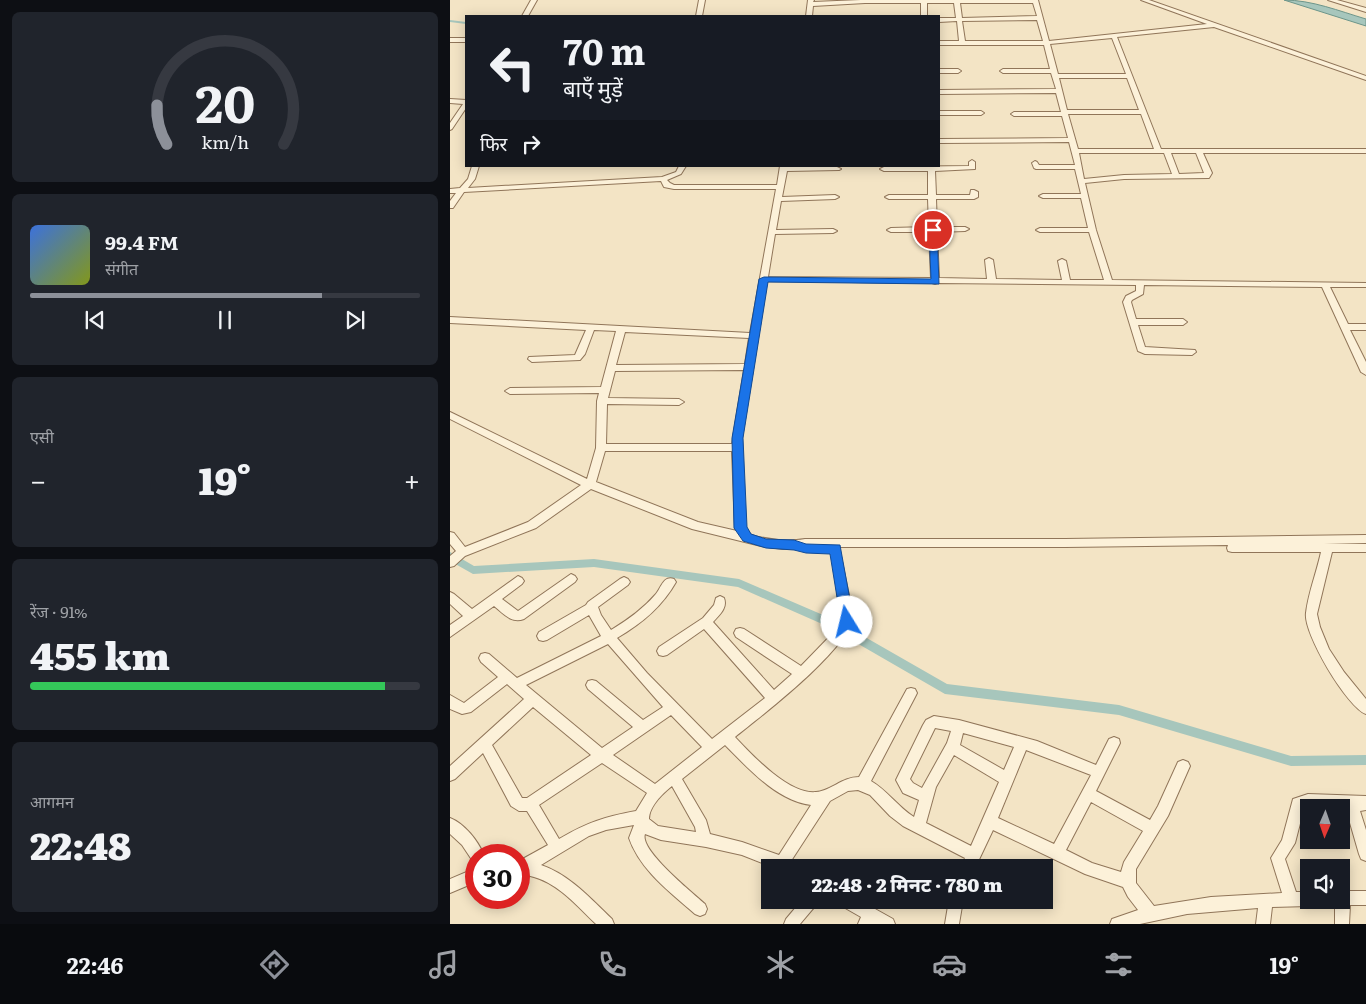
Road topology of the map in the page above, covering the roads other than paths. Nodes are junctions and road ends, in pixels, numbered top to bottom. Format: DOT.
graph roads {
  1 [pos="534,0"];
  2 [pos="702,0"];
  3 [pos="1035,0"];
  4 [pos="1144,0"];
  5 [pos="1331,0"];
  6 [pos="924,1"];
  7 [pos="811,2"];
  8 [pos="957,2"];
  9 [pos="1366,10"];
  10 [pos="526,15"];
  11 [pos="699,15"];
  12 [pos="809,15"];
  13 [pos="924,15"];
  14 [pos="1040,18"];
  15 [pos="940,20"];
  16 [pos="960,20"];
  17 [pos="1214,25"];
  18 [pos="1114,36"];
  19 [pos="450,40"];
  20 [pos="465,40"];
  21 [pos="940,43"];
  22 [pos="962,43"];
  23 [pos="1045,43"];
  24 [pos="940,71"];
  25 [pos="958,71"];
  26 [pos="1003,71"];
  27 [pos="1054,73"];
  28 [pos="1129,76"];
  29 [pos="1366,78"];
  30 [pos="1058,91"];
  31 [pos="940,92"];
  32 [pos="450,101"];
  33 [pos="465,103"];
  34 [pos="465,104"];
  35 [pos="1143,112"];
  36 [pos="981,113"];
  37 [pos="1064,113"];
  38 [pos="940,114"];
  39 [pos="1014,114"];
  40 [pos="465,118"];
  41 [pos="452,120"];
  42 [pos="1072,140"];
  43 [pos="940,141"];
  44 [pos="1075,151"];
  45 [pos="1158,151"];
  46 [pos="1167,151"];
  47 [pos="1199,151"];
  48 [pos="1366,151"];
  49 [pos="972,162"];
  50 [pos="1035,163"];
  51 [pos="476,167"];
  52 [pos="682,167"];
  53 [pos="931,167"];
  54 [pos="1078,167"];
  55 [pos="784,168"];
  56 [pos="837,169"];
  57 [pos="884,169"];
  58 [pos="1176,177"];
  59 [pos="662,179"];
  60 [pos="1081,181"];
  61 [pos="781,187"];
  62 [pos="460,190"];
  63 [pos="450,191"];
  64 [pos="974,192"];
  65 [pos="1043,196"];
  66 [pos="1084,196"];
  67 [pos="834,197"];
  68 [pos="888,197"];
  69 [pos="932,197"];
  70 [pos="778,199"];
  71 [pos="450,206"];
  72 [pos="965,229"];
  73 [pos="890,230"];
  74 [pos="933,230"];
  75 [pos="1040,230"];
  76 [pos="1092,230"];
  77 [pos="833,231"];
  78 [pos="771,232"];
  79 [pos="989,260"];
  80 [pos="1062,260"];
  81 [pos="764,279"];
  82 [pos="935,282"];
  83 [pos="992,282"];
  84 [pos="1067,283"];
  85 [pos="1109,283"];
  86 [pos="1140,284"];
  87 [pos="1325,285"];
  88 [pos="1366,285"];
  89 [pos="450,320"];
  90 [pos="1134,322"];
  91 [pos="1184,322"];
  92 [pos="1345,327"];
  93 [pos="1366,327"];
  94 [pos="591,328"];
  95 [pos="621,330"];
  96 [pos="755,336"];
  97 [pos="1192,352"];
  98 [pos="532,359"];
  99 [pos="750,367"];
  100 [pos="611,368"];
  101 [pos="1366,372"];
  102 [pos="605,390"];
  103 [pos="510,392"];
  104 [pos="602,401"];
  105 [pos="679,402"];
  106 [pos="450,414"];
  107 [pos="737,447"];
  108 [pos="601,448"];
  109 [pos="590,484"];
  110 [pos="450,536"];
  111 [pos="747,538"];
  112 [pos="1366,540"];
  113 [pos="794,545"];
  114 [pos="1328,548"];
  115 [pos="1366,548"];
  116 [pos="835,549"];
  117 [pos="456,558"];
  118 [pos="571,579"];
  119 [pos="518,581"];
  120 [pos="624,582"];
  121 [pos="670,582"];
  122 [pos="450,597"];
  123 [pos="494,599"];
  124 [pos="720,601"];
  125 [pos="591,608"];
  126 [pos="471,616"];
  127 [pos="707,621"];
  128 [pos="450,632"];
  129 [pos="740,633"];
  130 [pos="542,636"];
  131 [pos="608,637"];
  132 [pos="662,651"];
  133 [pos="485,658"];
  134 [pos="801,673"];
  135 [pos="512,681"];
  136 [pos="592,685"];
  137 [pos="911,693"];
  138 [pos="773,698"];
  139 [pos="533,699"];
  140 [pos="450,701"];
  141 [pos="673,707"];
  142 [pos="1366,708"];
  143 [pos="959,726"];
  144 [pos="643,728"];
  145 [pos="726,737"];
  146 [pos="1022,743"];
  147 [pos="1114,743"];
  148 [pos="485,744"];
  149 [pos="953,745"];
  150 [pos="712,748"];
  151 [pos="603,756"];
  152 [pos="1184,766"];
  153 [pos="1099,772"];
  154 [pos="450,775"];
  155 [pos="674,777"];
  156 [pos="1007,779"];
  157 [pos="862,784"];
  158 [pos="656,792"];
  159 [pos="1088,793"];
  160 [pos="824,796"];
  161 [pos="926,798"];
  162 [pos="1362,803"];
  163 [pos="528,805"];
  164 [pos="641,820"];
  165 [pos="990,821"];
  166 [pos="450,825"];
  167 [pos="918,826"];
  168 [pos="1152,829"];
  169 [pos="706,841"];
  170 [pos="470,844"];
  171 [pos="557,848"];
  172 [pos="1058,853"];
  173 [pos="1366,854"];
  174 [pos="974,855"];
  175 [pos="769,859"];
  176 [pos="789,859"];
  177 [pos="972,859"];
  178 [pos="530,863"];
  179 [pos="530,870"];
  180 [pos="465,880"];
  181 [pos="1127,881"];
  182 [pos="450,886"];
  183 [pos="1350,898"];
  184 [pos="1366,898"];
  185 [pos="1266,900"];
  186 [pos="1291,900"];
  187 [pos="1300,900"];
  188 [pos="700,909"];
  189 [pos="803,909"];
  190 [pos="856,909"];
  191 [pos="954,909"];
  192 [pos="1342,909"];
  193 [pos="1150,913"];
  194 [pos="868,919"];
  195 [pos="607,924"];
  196 [pos="791,924"];
  197 [pos="888,924"];
  198 [pos="952,924"];
  199 [pos="1117,924"];
  200 [pos="1263,924"];
  201 [pos="1342,924"];
  1 -- 10 [label="street"];
  2 -- 11 [label="street"];
  3 -- 8 [label="street"];
  3 -- 14 [label="street"];
  4 -- 17 [label="street"];
  5 -- 9 [label="street"];
  6 -- 7 [label="street"];
  6 -- 8 [label="street"];
  6 -- 13 [label="street"];
  7 -- 12 [label="street"];
  8 -- 16 [label="street"];
  14 -- 16 [label="street"];
  14 -- 23 [label="street"];
  15 -- 16 [label="street"];
  16 -- 22 [label="street"];
  17 -- 18 [label="street"];
  17 -- 29 [label="street"];
  18 -- 23 [label="street"];
  18 -- 28 [label="street"];
  19 -- 20 [label="street"];
  21 -- 22 [label="street"];
  22 -- 23 [label="street"];
  23 -- 27 [label="street"];
  24 -- 25 [label="street"];
  26 -- 27 [label="street"];
  27 -- 28 [label="street"];
  27 -- 30 [label="street"];
  28 -- 35 [label="street"];
  30 -- 31 [label="street"];
  30 -- 37 [label="street"];
  32 -- 33 [label="street"];
  34 -- 41 [label="street"];
  35 -- 37 [label="street"];
  35 -- 45 [label="street"];
  36 -- 38 [label="street"];
  37 -- 39 [label="street"];
  37 -- 42 [label="street"];
  40 -- 41 [label="street"];
  42 -- 43 [label="street"];
  42 -- 44 [label="street"];
  44 -- 45 [label="street"];
  44 -- 54 [label="street"];
  45 -- 46 [label="street"];
  46 -- 47 [label="street"];
  46 -- 58 [label="street"];
  47 -- 48 [label="street"];
  47 -- 58 [label="street"];
  49 -- 53 [label="street"];
  50 -- 54 [label="street"];
  51 -- 62 [label="street"];
  52 -- 59 [label="street"];
  53 -- 57 [label="street"];
  53 -- 69 [label="street"];
  54 -- 60 [label="street"];
  55 -- 56 [label="street"];
  55 -- 61 [label="street"];
  58 -- 60 [label="street"];
  59 -- 61 [label="street"];
  59 -- 62 [label="street"];
  60 -- 66 [label="street"];
  61 -- 70 [label="street"];
  62 -- 63 [label="street"];
  62 -- 71 [label="street"];
  64 -- 69 [label="street"];
  65 -- 66 [label="street"];
  66 -- 76 [label="street"];
  67 -- 70 [label="street"];
  68 -- 69 [label="street"];
  69 -- 74 [label="street"];
  70 -- 78 [label="street"];
  72 -- 74 [label="street"];
  73 -- 74 [label="street"];
  74 -- 82 [label="street"];
  75 -- 76 [label="street"];
  76 -- 85 [label="street"];
  77 -- 78 [label="street"];
  78 -- 81 [label="street"];
  79 -- 83 [label="street"];
  80 -- 84 [label="street"];
  81 -- 82 [label="street"];
  81 -- 96 [label="street"];
  82 -- 83 [label="street"];
  83 -- 84 [label="street"];
  84 -- 85 [label="street"];
  85 -- 86 [label="street"];
  86 -- 87 [label="street"];
  86 -- 90 [label="street"];
  87 -- 88 [label="street"];
  87 -- 92 [label="street"];
  89 -- 94 [label="street"];
  90 -- 91 [label="street"];
  90 -- 97 [label="street"];
  92 -- 93 [label="street"];
  92 -- 101 [label="street"];
  94 -- 95 [label="street"];
  94 -- 98 [label="street"];
  95 -- 96 [label="street"];
  95 -- 100 [label="street"];
  96 -- 99 [label="street"];
  99 -- 100 [label="street"];
  99 -- 107 [label="street"];
  100 -- 102 [label="street"];
  102 -- 103 [label="street"];
  102 -- 104 [label="street"];
  104 -- 105 [label="street"];
  104 -- 108 [label="street"];
  106 -- 109 [label="street"];
  107 -- 108 [label="street"];
  107 -- 111 [label="street"];
  108 -- 109 [label="street"];
  109 -- 111 [label="street"];
  109 -- 117 [label="street"];
  110 -- 117 [label="street"];
  111 -- 113 [label="street"];
  112 -- 113 [label="street"];
  113 -- 116 [label="street"];
  114 -- 115 [label="street"];
  114 -- 116 [label="street"];
  114 -- 142 [label="street"];
  116 -- 134 [label="street"];
  118 -- 123 [label="street"];
  119 -- 123 [label="street"];
  120 -- 125 [label="street"];
  121 -- 131 [label="street"];
  122 -- 126 [label="street"];
  123 -- 126 [label="street"];
  124 -- 127 [label="street"];
  125 -- 130 [label="street"];
  125 -- 131 [label="street"];
  126 -- 128 [label="street"];
  127 -- 132 [label="street"];
  127 -- 138 [label="street"];
  129 -- 134 [label="street"];
  131 -- 135 [label="street"];
  131 -- 141 [label="street"];
  133 -- 135 [label="street"];
  134 -- 138 [label="street"];
  135 -- 139 [label="street"];
  135 -- 140 [label="street"];
  136 -- 144 [label="street"];
  137 -- 157 [label="street"];
  138 -- 145 [label="street"];
  139 -- 148 [label="street"];
  139 -- 151 [label="street"];
  141 -- 144 [label="street"];
  141 -- 150 [label="street"];
  143 -- 146 [label="street"];
  143 -- 149 [label="street"];
  143 -- 161 [label="street"];
  144 -- 151 [label="street"];
  145 -- 150 [label="street"];
  145 -- 160 [label="street"];
  146 -- 153 [label="street"];
  146 -- 156 [label="street"];
  147 -- 153 [label="street"];
  148 -- 154 [label="street"];
  148 -- 163 [label="street"];
  149 -- 156 [label="street"];
  149 -- 161 [label="street"];
  150 -- 155 [label="street"];
  151 -- 158 [label="street"];
  151 -- 163 [label="street"];
  152 -- 168 [label="street"];
  153 -- 159 [label="street"];
  155 -- 158 [label="street"];
  155 -- 169 [label="street"];
  156 -- 165 [label="street"];
  157 -- 160 [label="street"];
  157 -- 167 [label="street"];
  158 -- 164 [label="street"];
  159 -- 168 [label="street"];
  159 -- 172 [label="street"];
  160 -- 176 [label="street"];
  161 -- 167 [label="street"];
  162 -- 173 [label="street"];
  162 -- 186 [label="street"];
  163 -- 171 [label="street"];
  164 -- 169 [label="street"];
  164 -- 171 [label="street"];
  164 -- 188 [label="street"];
  165 -- 172 [label="street"];
  165 -- 174 [label="street"];
  166 -- 170 [label="street"];
  167 -- 174 [label="street"];
  168 -- 181 [label="street"];
  169 -- 175 [label="street"];
  171 -- 178 [label="street"];
  172 -- 181 [label="street"];
  174 -- 177 [label="street"];
  179 -- 195 [label="street"];
  180 -- 182 [label="street"];
  181 -- 193 [label="street"];
  183 -- 184 [label="street"];
  185 -- 186 [label="street"];
  185 -- 193 [label="street"];
  185 -- 200 [label="street"];
  186 -- 187 [label="street"];
  189 -- 196 [label="street"];
  190 -- 194 [label="street"];
  191 -- 198 [label="street"];
  192 -- 201 [label="street"];
  193 -- 199 [label="street"];
  194 -- 197 [label="street"];
}
